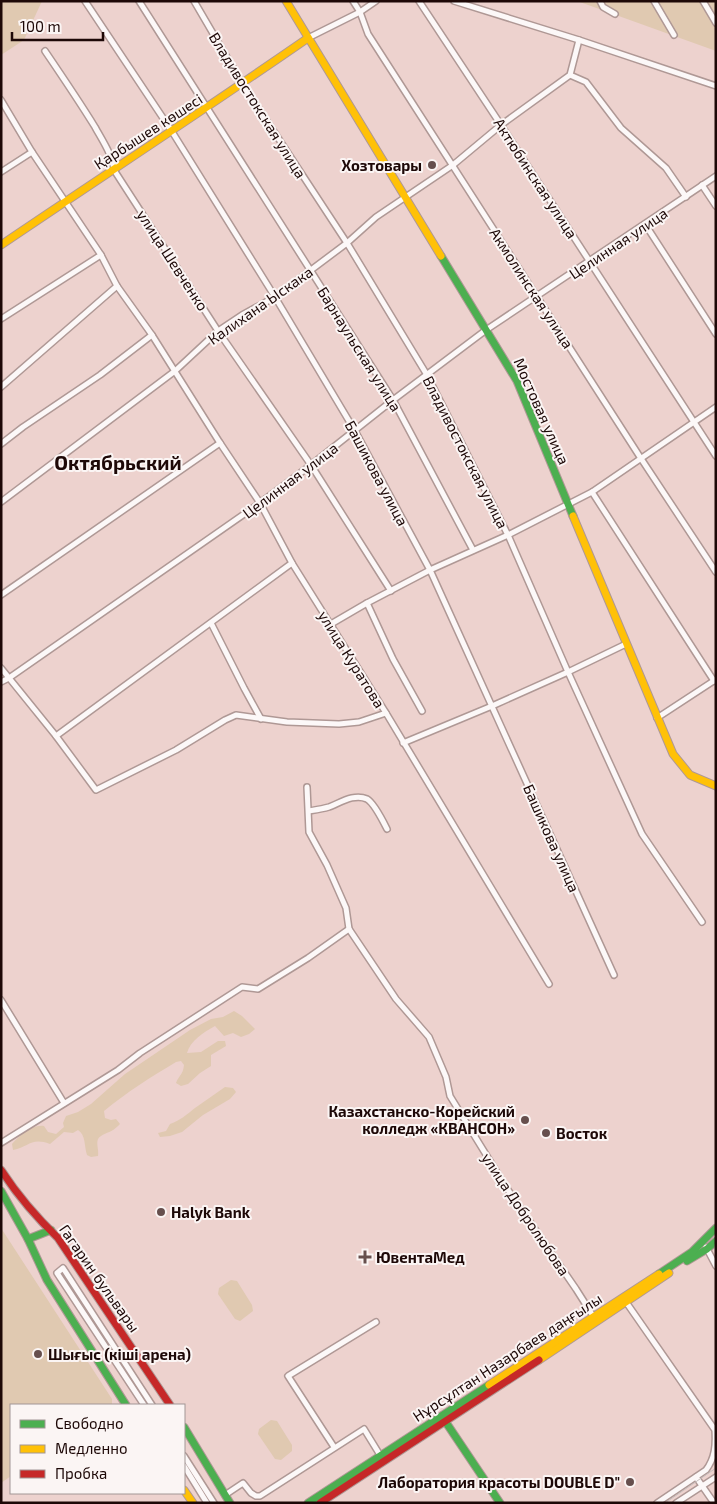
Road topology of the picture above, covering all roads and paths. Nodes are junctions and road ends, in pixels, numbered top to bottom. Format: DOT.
graph roads {
  1 [pos="85,1"];
  2 [pos="139,1"];
  3 [pos="194,1"];
  4 [pos="286,1"];
  5 [pos="353,1"];
  6 [pos="376,1"];
  7 [pos="419,1"];
  8 [pos="454,1"];
  9 [pos="600,1"];
  10 [pos="654,1"];
  11 [pos="703,1"];
  12 [pos="360,12"];
  13 [pos="615,14"];
  14 [pos="716,23"];
  15 [pos="674,35"];
  16 [pos="308,38"];
  17 [pos="578,40"];
  18 [pos="45,51"];
  19 [pos="570,75"];
  20 [pos="242,83"];
  21 [pos="716,86"];
  22 [pos="1,100"];
  23 [pos="207,108"];
  24 [pos="7,110"];
  25 [pos="1,114"];
  26 [pos="501,125"];
  27 [pos="171,130"];
  28 [pos="32,152"];
  29 [pos="454,165"];
  30 [pos="114,170"];
  31 [pos="1,172"];
  32 [pos="716,176"];
  33 [pos="702,185"];
  34 [pos="406,197"];
  35 [pos="686,197"];
  36 [pos="65,202"];
  37 [pos="716,206"];
  38 [pos="645,224"];
  39 [pos="347,243"];
  40 [pos="1,245"];
  41 [pos="101,255"];
  42 [pos="590,261"];
  43 [pos="310,270"];
  44 [pos="117,286"];
  45 [pos="538,296"];
  46 [pos="275,297"];
  47 [pos="1,319"];
  48 [pos="218,330"];
  49 [pos="486,330"];
  50 [pos="716,334"];
  51 [pos="152,335"];
  52 [pos="175,371"];
  53 [pos="427,374"];
  54 [pos="1,387"];
  55 [pos="393,400"];
  56 [pos="716,407"];
  57 [pos="694,422"];
  58 [pos="355,431"];
  59 [pos="220,443"];
  60 [pos="1,444"];
  61 [pos="716,456"];
  62 [pos="640,457"];
  63 [pos="311,465"];
  64 [pos="592,492"];
  65 [pos="1,502"];
  66 [pos="260,503"];
  67 [pos="568,505"];
  68 [pos="508,535"];
  69 [pos="474,550"];
  70 [pos="292,563"];
  71 [pos="430,570"];
  72 [pos="716,572"];
  73 [pos="391,591"];
  74 [pos="1,595"];
  75 [pos="367,603"];
  76 [pos="211,623"];
  77 [pos="331,624"];
  78 [pos="626,644"];
  79 [pos="1,668"];
  80 [pos="568,672"];
  81 [pos="9,678"];
  82 [pos="715,680"];
  83 [pos="1,682"];
  84 [pos="492,706"];
  85 [pos="422,711"];
  86 [pos="386,713"];
  87 [pos="657,718"];
  88 [pos="261,719"];
  89 [pos="56,736"];
  90 [pos="403,742"];
  91 [pos="716,786"];
  92 [pos="307,787"];
  93 [pos="309,811"];
  94 [pos="387,828"];
  95 [pos="702,922"];
  96 [pos="349,929"];
  97 [pos="614,975"];
  98 [pos="549,984"];
  99 [pos="1,1000"];
  100 [pos="64,1103"];
  101 [pos="1,1142"];
  102 [pos="1,1170"];
  103 [pos="1,1191"];
  104 [pos="716,1228"];
  105 [pos="51,1230"];
  106 [pos="28,1239"];
  107 [pos="704,1240"];
  108 [pos="716,1241"];
  109 [pos="707,1249"];
  110 [pos="716,1266"];
  111 [pos="626,1302"];
  112 [pos="595,1319"];
  113 [pos="376,1322"];
  114 [pos="108,1337"];
  115 [pos="102,1342"];
  116 [pos="125,1404"];
  117 [pos="143,1404"];
  118 [pos="151,1404"];
  119 [pos="169,1404"];
  120 [pos="443,1418"];
  121 [pos="185,1429"];
  122 [pos="715,1429"];
  123 [pos="334,1447"];
  124 [pos="380,1455"];
  125 [pos="185,1458"];
  126 [pos="185,1468"];
  127 [pos="696,1476"];
  128 [pos="716,1478"];
  129 [pos="702,1486"];
  130 [pos="185,1491"];
  131 [pos="225,1495"];
  132 [pos="193,1503"];
  133 [pos="207,1503"];
  134 [pos="214,1503"];
  135 [pos="230,1503"];
  136 [pos="308,1503"];
  137 [pos="320,1503"];
  138 [pos="500,1503"];
  139 [pos="657,1503"];
  140 [pos="676,1503"];
  141 [pos="714,1503"];
  1 -- 27 [label="street, Башикова улица"];
  2 -- 23 [label="street, Барнаульская улица"];
  3 -- 20 [label="street, Владивостокская улица"];
  4 -- 16 [label="main road, Мостовая улица"];
  5 -- 12 [label="street, Акмолинская улица"];
  6 -- 12 [label="street"];
  7 -- 26 [label="street, Актюбинская улица"];
  8 -- 17 [label="street"];
  9 -- 13 [label="street"];
  10 -- 15 [label="street"];
  11 -- 14 [label="street"];
  12 -- 16 [label="street"];
  12 -- 29 [label="street, Акмолинская улица"];
  16 -- 20 [label="main road, Қарбышев көшесі"];
  16 -- 34 [label="main road, Мостовая улица"];
  17 -- 19 [label="street"];
  17 -- 21 [label="street"];
  18 -- 30 [label="street, улица Шевченко"];
  19 -- 26 [label="street, Калихана Ыскака"];
  19 -- 35 [label="street"];
  20 -- 23 [label="main road, Қарбышев көшесі"];
  20 -- 39 [label="street, Владивостокская улица"];
  22 -- 24 [label="street, улица Куратова"];
  23 -- 27 [label="main road, Қарбышев көшесі"];
  23 -- 43 [label="street, Барнаульская улица"];
  24 -- 25 [label="street"];
  24 -- 28 [label="street, улица Куратова"];
  26 -- 29 [label="street, Калихана Ыскака"];
  26 -- 42 [label="street, Актюбинская улица"];
  27 -- 30 [label="main road, Қарбышев көшесі"];
  27 -- 46 [label="street, Башикова улица"];
  28 -- 31 [label="street"];
  28 -- 36 [label="street, улица Куратова"];
  29 -- 34 [label="street, Калихана Ыскака"];
  29 -- 45 [label="street, Акмолинская улица"];
  30 -- 36 [label="main road, Қарбышев көшесі"];
  30 -- 48 [label="street, улица Шевченко"];
  32 -- 33 [label="street, Целинная улица"];
  33 -- 35 [label="street, Целинная улица"];
  33 -- 37 [label="street"];
  34 -- 39 [label="street, Калихана Ыскака"];
  34 -- 49 [label="main road, Мостовая улица"];
  35 -- 38 [label="street, Целинная улица"];
  36 -- 40 [label="main road, Қарбышев көшесі"];
  36 -- 41 [label="street, улица Куратова"];
  38 -- 42 [label="street, Целинная улица"];
  38 -- 50 [label="street"];
  39 -- 43 [label="street, Калихана Ыскака"];
  39 -- 53 [label="street, Владивостокская улица"];
  41 -- 44 [label="street, улица Куратова"];
  41 -- 47 [label="street"];
  42 -- 45 [label="street, Целинная улица"];
  42 -- 57 [label="street, Актюбинская улица"];
  43 -- 46 [label="street, Калихана Ыскака"];
  43 -- 55 [label="street, Барнаульская улица"];
  44 -- 51 [label="street, улица Куратова"];
  44 -- 54 [label="street"];
  45 -- 49 [label="street, Целинная улица"];
  45 -- 62 [label="street, Акмолинская улица"];
  46 -- 48 [label="street, Калихана Ыскака"];
  46 -- 58 [label="street, Башикова улица"];
  48 -- 52 [label="street, Калихана Ыскака"];
  48 -- 63 [label="street, улица Шевченко"];
  49 -- 53 [label="street, Целинная улица"];
  49 -- 67 [label="main road, Мостовая улица"];
  51 -- 52 [label="street, улица Куратова"];
  51 -- 60 [label="street"];
  52 -- 59 [label="street, улица Куратова"];
  52 -- 65 [label="street, Калихана Ыскака"];
  53 -- 55 [label="street, Целинная улица"];
  53 -- 68 [label="street, Владивостокская улица"];
  55 -- 58 [label="street, Целинная улица"];
  55 -- 69 [label="street, Барнаульская улица"];
  56 -- 57 [label="street"];
  57 -- 61 [label="street, Актюбинская улица"];
  57 -- 62 [label="street"];
  58 -- 63 [label="street, Целинная улица"];
  58 -- 71 [label="street, Башикова улица"];
  59 -- 66 [label="street, улица Куратова"];
  59 -- 74 [label="street"];
  62 -- 64 [label="street"];
  62 -- 72 [label="street, Акмолинская улица"];
  63 -- 66 [label="street, Целинная улица"];
  63 -- 73 [label="street, улица Шевченко"];
  64 -- 67 [label="street"];
  64 -- 82 [label="street"];
  66 -- 70 [label="street, улица Куратова"];
  66 -- 81 [label="street, Целинная улица"];
  67 -- 68 [label="street"];
  67 -- 78 [label="main road, Мостовая улица"];
  68 -- 69 [label="street"];
  68 -- 80 [label="street, Владивостокская улица"];
  69 -- 71 [label="street"];
  70 -- 76 [label="street"];
  70 -- 77 [label="street, улица Куратова"];
  71 -- 73 [label="street"];
  71 -- 84 [label="street, Башикова улица"];
  73 -- 75 [label="street"];
  75 -- 77 [label="street"];
  75 -- 85 [label="street"];
  76 -- 88 [label="street"];
  76 -- 89 [label="street"];
  77 -- 86 [label="street, улица Куратова"];
  78 -- 80 [label="street"];
  78 -- 87 [label="main road, Мостовая улица"];
  79 -- 81 [label="street"];
  80 -- 84 [label="street"];
  80 -- 95 [label="street, Владивостокская улица"];
  81 -- 83 [label="street, Целинная улица"];
  81 -- 89 [label="street"];
  82 -- 87 [label="street"];
  84 -- 90 [label="street"];
  84 -- 97 [label="street, Башикова улица"];
  86 -- 88 [label="street"];
  86 -- 90 [label="street, улица Куратова"];
  87 -- 91 [label="main road, Мостовая улица"];
  88 -- 89 [label="street"];
  90 -- 98 [label="street, улица Куратова"];
  92 -- 93 [label="street, улица Добролюбова"];
  93 -- 94 [label="street"];
  93 -- 96 [label="street, улица Добролюбова"];
  96 -- 100 [label="street"];
  96 -- 112 [label="street, улица Добролюбова"];
  99 -- 100 [label="street"];
  100 -- 101 [label="street"];
  102 -- 105 [label="main road, Гагарин бульвары"];
  103 -- 106 [label="main road"];
  104 -- 107 [label="main road, Нұрсұлтан Назарбаев даңғылы"];
  105 -- 106 [label="main road"];
  105 -- 119 [label="main road, Гагарин бульвары"];
  106 -- 116 [label="main road"];
  107 -- 109 [label="street"];
  107 -- 112 [label="main road, Нұрсұлтан Назарбаев даңғылы"];
  108 -- 109 [label="main road, Нұрсұлтан Назарбаев даңғылы"];
  109 -- 110 [label="street"];
  109 -- 111 [label="main road, Нұрсұлтан Назарбаев даңғылы"];
  111 -- 112 [label="main road, Нұрсұлтан Назарбаев даңғылы"];
  111 -- 122 [label="street"];
  112 -- 120 [label="main road, Нұрсұлтан Назарбаев даңғылы"];
  113 -- 123 [label="street"];
  114 -- 115 [label="street"];
  114 -- 115 [label="street"];
  114 -- 118 [label="street"];
  115 -- 117 [label="street"];
  120 -- 124 [label="main road, Нұрсұлтан Назарбаев даңғылы"];
  120 -- 137 [label="main road, Нұрсұлтан Назарбаев даңғылы"];
  120 -- 138 [label="main road"];
  121 -- 131 [label="main road"];
  122 -- 127 [label="street"];
  123 -- 124 [label="street"];
  123 -- 131 [label="street"];
  124 -- 136 [label="main road, Нұрсұлтан Назарбаев даңғылы"];
  125 -- 134 [label="street"];
  126 -- 133 [label="street"];
  127 -- 129 [label="street"];
  127 -- 139 [label="street"];
  128 -- 129 [label="street"];
  129 -- 140 [label="street"];
  129 -- 141 [label="street"];
  130 -- 132 [label="main road"];
  131 -- 135 [label="main road"];
}
